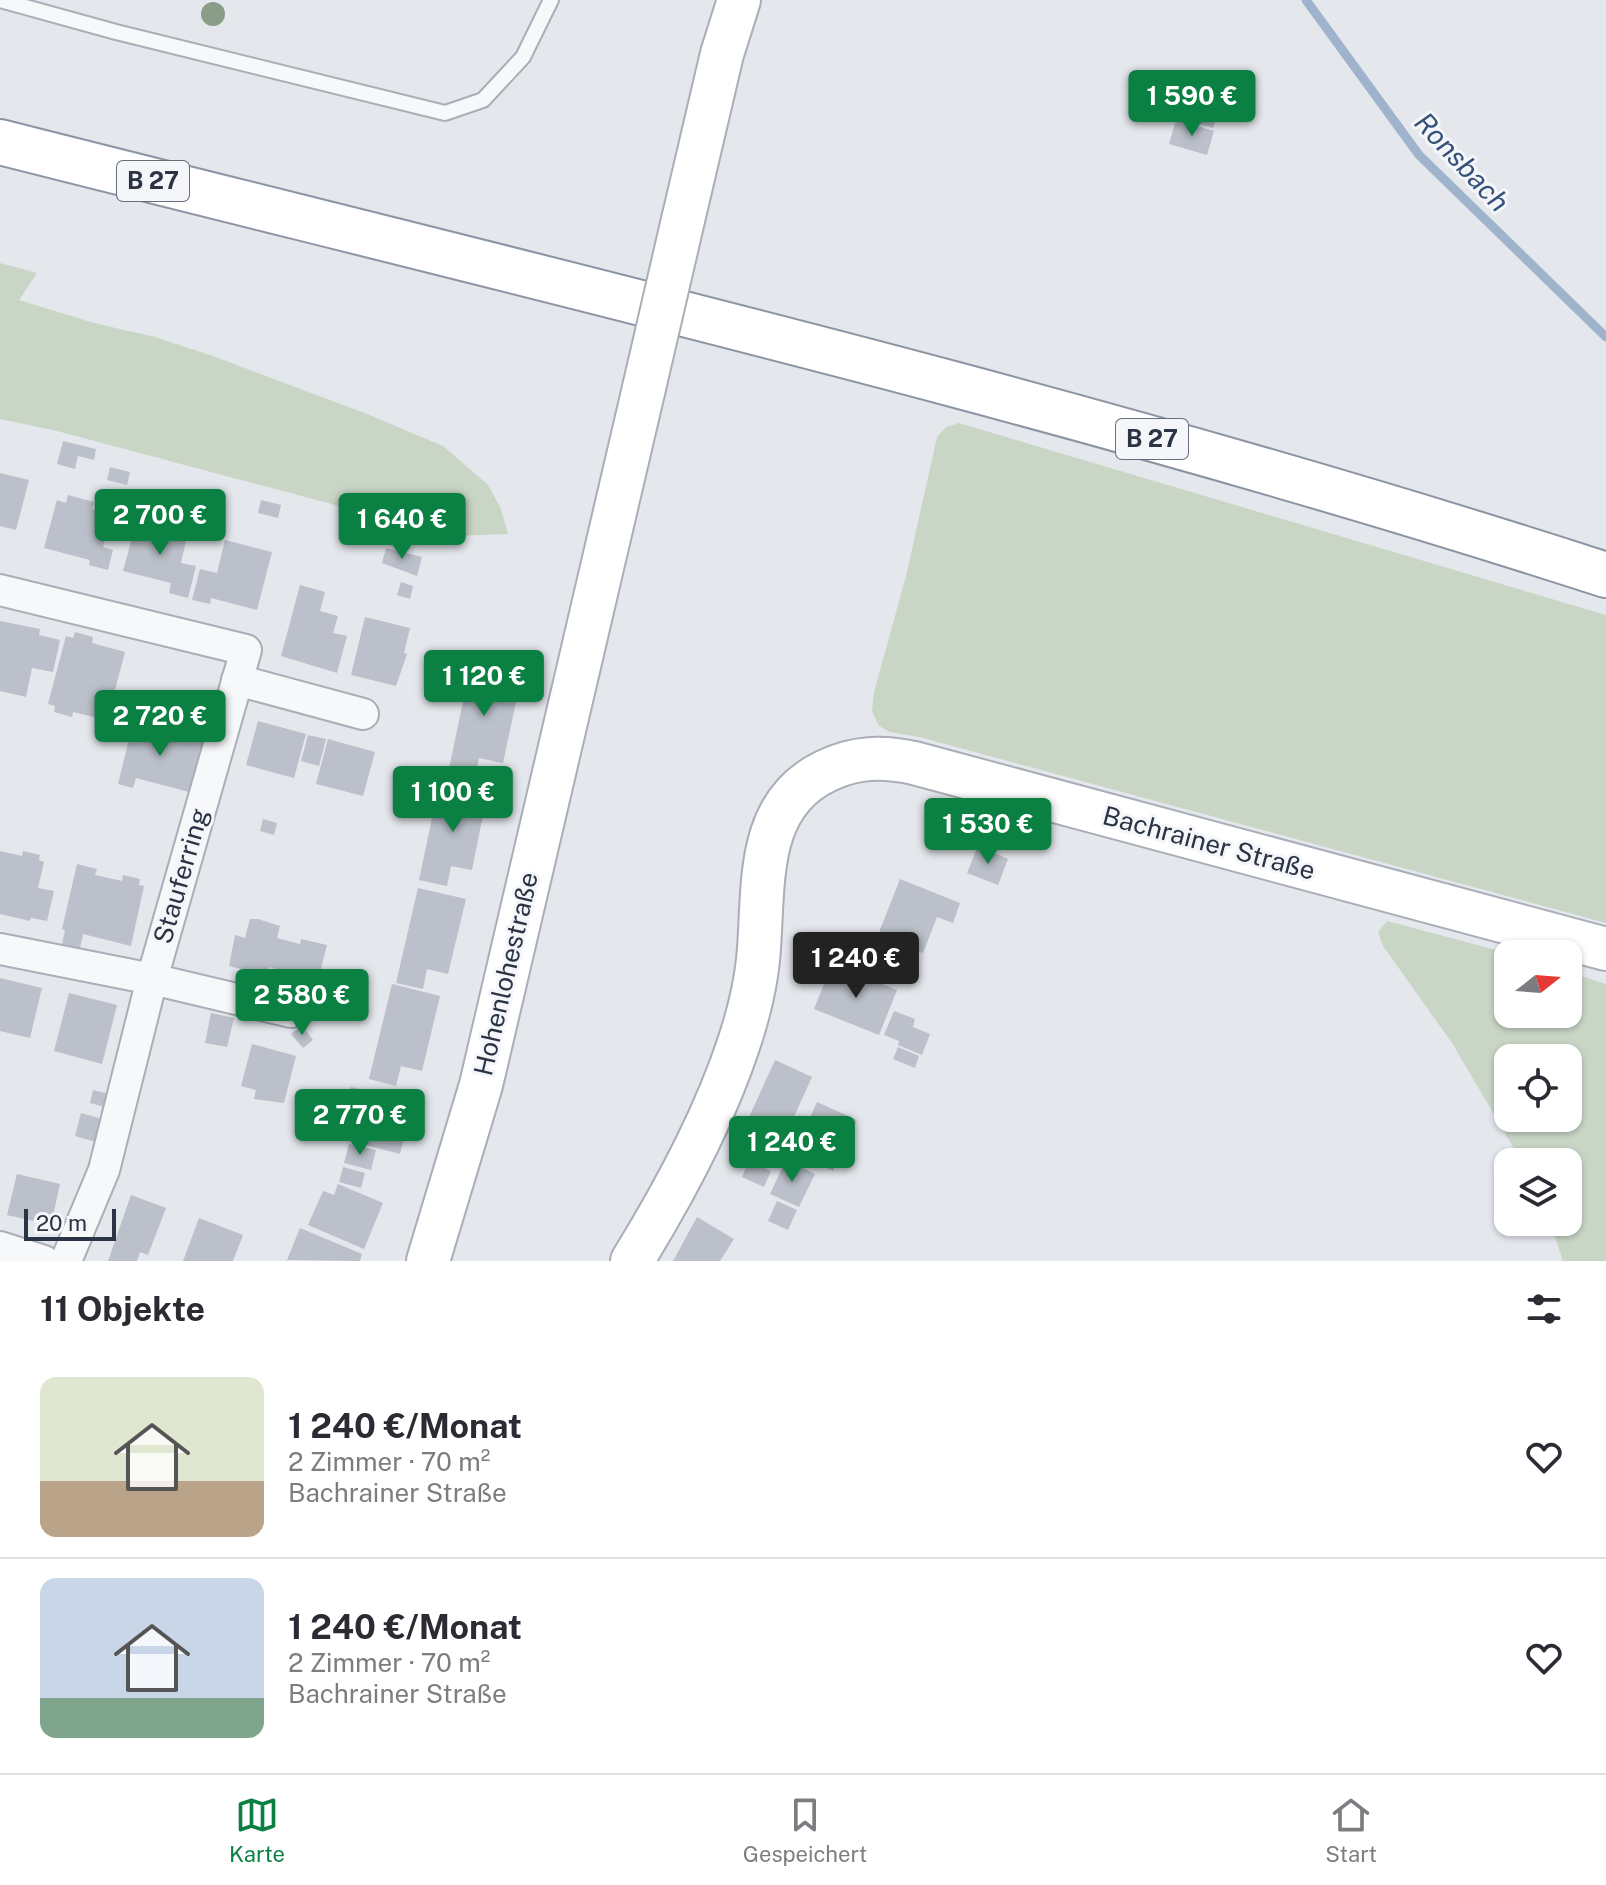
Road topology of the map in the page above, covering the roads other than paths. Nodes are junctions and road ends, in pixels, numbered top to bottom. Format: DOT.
graph roads {
  1 [pos="0,0"];
  2 [pos="551,0"];
  3 [pos="739,0"];
  4 [pos="0,142"];
  5 [pos="1606,575"];
  6 [pos="0,590"];
  7 [pos="237,680"];
  8 [pos="363,714"];
  9 [pos="0,949"];
  10 [pos="1606,949"];
  11 [pos="152,979"];
  12 [pos="291,1012"];
  13 [pos="0,1247"];
  14 [pos="44,1261"];
  15 [pos="66,1261"];
  16 [pos="428,1261"];
  17 [pos="632,1261"];
  1 -- 2 [label="lane"];
  3 -- 16 [label="main road, Hohenlohestraße, bridge"];
  4 -- 5 [label="highway, B 27"];
  6 -- 7 [label="street, Stauferring"];
  7 -- 8 [label="street"];
  7 -- 11 [label="street, Stauferring"];
  9 -- 11 [label="street"];
  10 -- 17 [label="main road, Bachrainer Straße"];
  11 -- 12 [label="street, Stauferring"];
  11 -- 15 [label="street, Stauferring"];
  13 -- 14 [label="street"];
}
